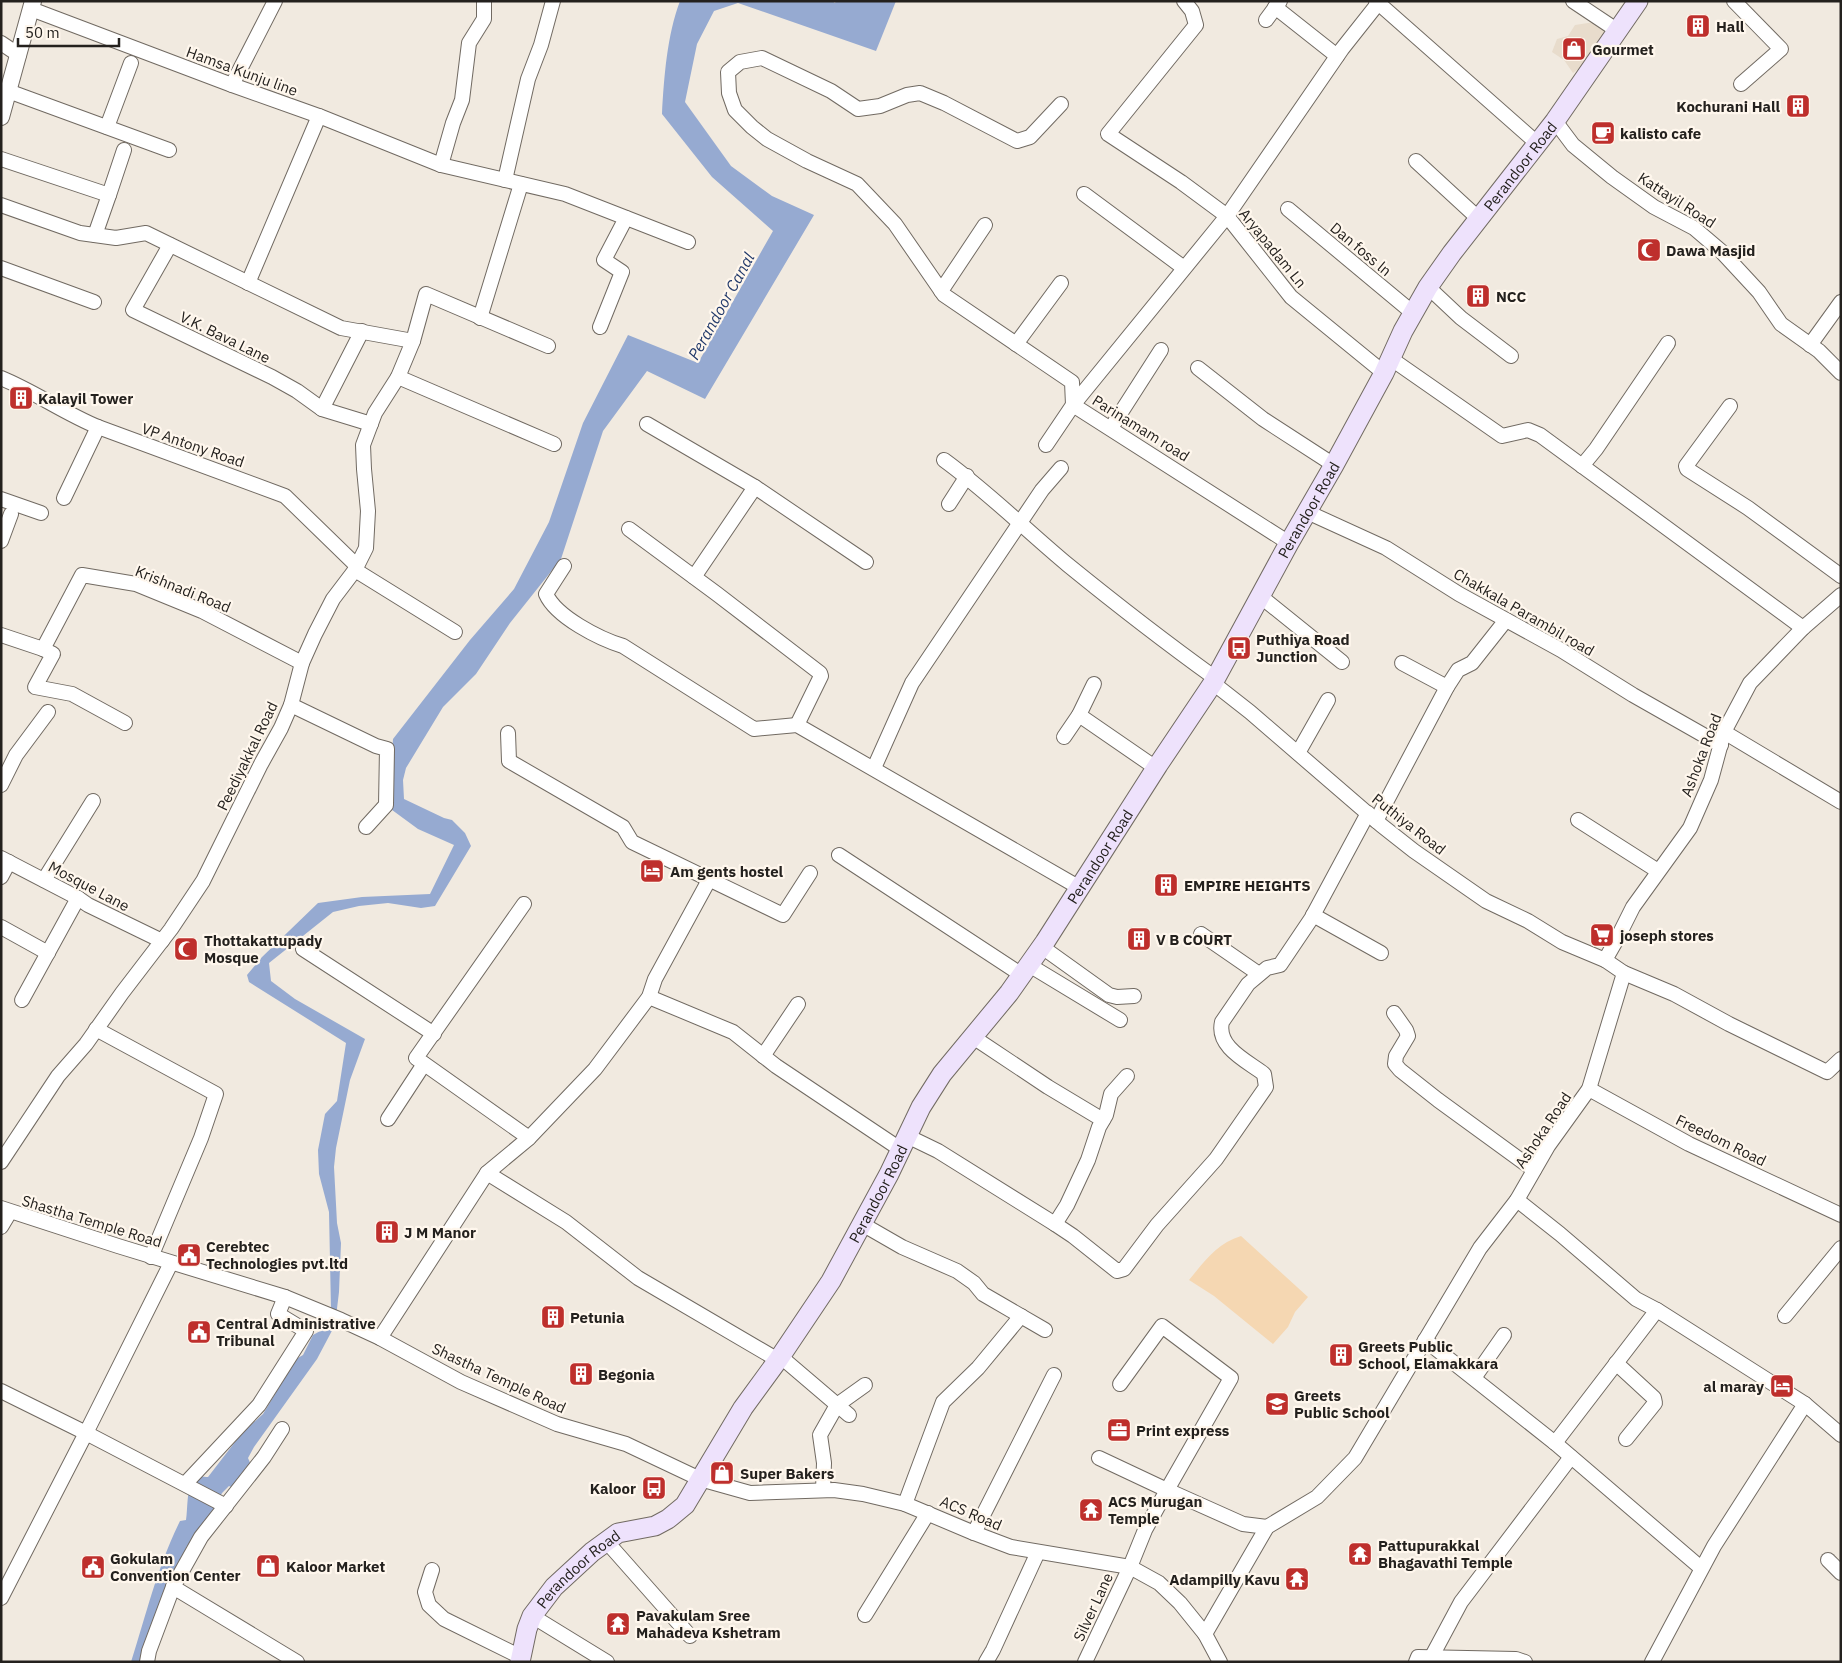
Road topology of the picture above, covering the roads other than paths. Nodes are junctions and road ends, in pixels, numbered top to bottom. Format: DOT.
graph roads {
  1 [pos="275,1"];
  2 [pos="484,1"];
  3 [pos="553,1"];
  4 [pos="1184,1"];
  5 [pos="1573,1"];
  6 [pos="1638,1"];
  7 [pos="1734,1"];
  8 [pos="1378,2"];
  9 [pos="1277,4"];
  10 [pos="32,5"];
  11 [pos="1266,20"];
  12 [pos="1618,31"];
  13 [pos="1,43"];
  14 [pos="19,55"];
  15 [pos="1337,56"];
  16 [pos="131,63"];
  17 [pos="1741,84"];
  18 [pos="232,85"];
  19 [pos="8,91"];
  20 [pos="1061,104"];
  21 [pos="319,116"];
  22 [pos="1,117"];
  23 [pos="1555,122"];
  24 [pos="107,127"];
  25 [pos="1538,144"];
  26 [pos="124,150"];
  27 [pos="169,150"];
  28 [pos="1,159"];
  29 [pos="1416,161"];
  30 [pos="441,165"];
  31 [pos="504,180"];
  32 [pos="521,184"];
  33 [pos="1084,194"];
  34 [pos="109,195"];
  35 [pos="1,205"];
  36 [pos="1288,209"];
  37 [pos="1227,216"];
  38 [pos="626,218"];
  39 [pos="1479,219"];
  40 [pos="985,225"];
  41 [pos="94,235"];
  42 [pos="688,242"];
  43 [pos="170,245"];
  44 [pos="1,268"];
  45 [pos="1184,268"];
  46 [pos="248,283"];
  47 [pos="1061,283"];
  48 [pos="1428,287"];
  49 [pos="943,293"];
  50 [pos="94,302"];
  51 [pos="1841,302"];
  52 [pos="1413,313"];
  53 [pos="480,318"];
  54 [pos="600,327"];
  55 [pos="362,331"];
  56 [pos="413,341"];
  57 [pos="1668,343"];
  58 [pos="1016,344"];
  59 [pos="1810,345"];
  60 [pos="548,346"];
  61 [pos="1161,350"];
  62 [pos="1510,356"];
  63 [pos="1387,365"];
  64 [pos="1198,368"];
  65 [pos="1841,373"];
  66 [pos="398,377"];
  67 [pos="1,378"];
  68 [pos="1073,405"];
  69 [pos="1730,406"];
  70 [pos="322,409"];
  71 [pos="370,424"];
  72 [pos="647,424"];
  73 [pos="98,427"];
  74 [pos="1111,428"];
  75 [pos="554,444"];
  76 [pos="1046,445"];
  77 [pos="944,460"];
  78 [pos="1334,465"];
  79 [pos="1582,466"];
  80 [pos="1061,468"];
  81 [pos="967,476"];
  82 [pos="755,487"];
  83 [pos="64,498"];
  84 [pos="1,499"];
  85 [pos="949,504"];
  86 [pos="1308,512"];
  87 [pos="41,513"];
  88 [pos="11,514"];
  89 [pos="1021,522"];
  90 [pos="629,529"];
  91 [pos="1,541"];
  92 [pos="1289,543"];
  93 [pos="866,562"];
  94 [pos="564,566"];
  95 [pos="356,568"];
  96 [pos="1841,576"];
  97 [pos="694,577"];
  98 [pos="1841,595"];
  99 [pos="1260,596"];
  100 [pos="1506,620"];
  101 [pos="1803,628"];
  102 [pos="455,632"];
  103 [pos="1,635"];
  104 [pos="43,649"];
  105 [pos="1342,662"];
  106 [pos="302,663"];
  107 [pos="1402,663"];
  108 [pos="1214,681"];
  109 [pos="1094,684"];
  110 [pos="1447,687"];
  111 [pos="1328,700"];
  112 [pos="291,705"];
  113 [pos="48,712"];
  114 [pos="1080,715"];
  115 [pos="125,723"];
  116 [pos="798,725"];
  117 [pos="508,733"];
  118 [pos="1064,738"];
  119 [pos="1723,738"];
  120 [pos="1298,753"];
  121 [pos="874,768"];
  122 [pos="1156,768"];
  123 [pos="1,785"];
  124 [pos="93,801"];
  125 [pos="1841,802"];
  126 [pos="1372,817"];
  127 [pos="1578,820"];
  128 [pos="366,827"];
  129 [pos="839,855"];
  130 [pos="5,860"];
  131 [pos="1658,871"];
  132 [pos="810,873"];
  133 [pos="1,878"];
  134 [pos="44,880"];
  135 [pos="710,880"];
  136 [pos="1080,888"];
  137 [pos="78,898"];
  138 [pos="524,904"];
  139 [pos="1313,915"];
  140 [pos="1,926"];
  141 [pos="1201,934"];
  142 [pos="162,941"];
  143 [pos="1042,947"];
  144 [pos="303,949"];
  145 [pos="48,953"];
  146 [pos="1381,953"];
  147 [pos="1605,960"];
  148 [pos="1026,970"];
  149 [pos="1624,973"];
  150 [pos="1260,974"];
  151 [pos="649,996"];
  152 [pos="1134,996"];
  153 [pos="22,1000"];
  154 [pos="798,1004"];
  155 [pos="1394,1013"];
  156 [pos="1120,1020"];
  157 [pos="96,1028"];
  158 [pos="434,1034"];
  159 [pos="973,1037"];
  160 [pos="763,1056"];
  161 [pos="1841,1058"];
  162 [pos="424,1064"];
  163 [pos="1127,1076"];
  164 [pos="1590,1089"];
  165 [pos="388,1119"];
  166 [pos="1103,1120"];
  167 [pos="529,1138"];
  168 [pos="903,1142"];
  169 [pos="1,1162"];
  170 [pos="1534,1170"];
  171 [pos="487,1173"];
  172 [pos="1517,1200"];
  173 [pos="6,1210"];
  174 [pos="1841,1215"];
  175 [pos="862,1224"];
  176 [pos="1055,1224"];
  177 [pos="1,1227"];
  178 [pos="1841,1248"];
  179 [pos="151,1257"];
  180 [pos="171,1263"];
  181 [pos="285,1297"];
  182 [pos="1657,1310"];
  183 [pos="1021,1316"];
  184 [pos="1785,1316"];
  185 [pos="1045,1330"];
  186 [pos="1504,1335"];
  187 [pos="380,1338"];
  188 [pos="1425,1340"];
  189 [pos="779,1358"];
  190 [pos="1616,1364"];
  191 [pos="1054,1375"];
  192 [pos="1474,1378"];
  193 [pos="1120,1384"];
  194 [pos="865,1385"];
  195 [pos="1,1391"];
  196 [pos="1805,1404"];
  197 [pos="837,1405"];
  198 [pos="849,1415"];
  199 [pos="282,1429"];
  200 [pos="86,1433"];
  201 [pos="1841,1435"];
  202 [pos="1626,1439"];
  203 [pos="1555,1443"];
  204 [pos="1571,1456"];
  205 [pos="1099,1458"];
  206 [pos="700,1479"];
  207 [pos="187,1485"];
  208 [pos="824,1490"];
  209 [pos="1167,1490"];
  210 [pos="222,1504"];
  211 [pos="905,1504"];
  212 [pos="928,1513"];
  213 [pos="1267,1527"];
  214 [pos="974,1534"];
  215 [pos="606,1541"];
  216 [pos="1038,1552"];
  217 [pos="1828,1560"];
  218 [pos="1130,1567"];
  219 [pos="1702,1568"];
  220 [pos="432,1570"];
  221 [pos="1841,1573"];
  222 [pos="173,1587"];
  223 [pos="1,1598"];
  224 [pos="865,1615"];
  225 [pos="532,1616"];
  226 [pos="1205,1634"];
  227 [pos="690,1636"];
  228 [pos="1431,1658"];
  229 [pos="520,1659"];
  230 [pos="146,1662"];
  231 [pos="297,1662"];
  232 [pos="607,1662"];
  233 [pos="986,1662"];
  234 [pos="1085,1662"];
  235 [pos="1220,1662"];
  236 [pos="1416,1662"];
  237 [pos="1525,1662"];
  238 [pos="1652,1662"];
  1 -- 18 [label="street"];
  2 -- 30 [label="street"];
  3 -- 31 [label="street"];
  4 -- 37 [label="street, Aryapadam Ln"];
  5 -- 12 [label="street"];
  6 -- 12 [label="main road, Perandoor Road"];
  7 -- 17 [label="street"];
  8 -- 15 [label="street"];
  8 -- 25 [label="street"];
  9 -- 11 [label="street"];
  9 -- 15 [label="street"];
  10 -- 14 [label="street"];
  10 -- 18 [label="street, Hamsa Kunju line"];
  12 -- 23 [label="main road, Perandoor Road"];
  13 -- 14 [label="street"];
  14 -- 19 [label="street"];
  15 -- 37 [label="street"];
  16 -- 24 [label="street"];
  18 -- 21 [label="street, Hamsa Kunju line"];
  19 -- 22 [label="street"];
  19 -- 24 [label="street"];
  20 -- 49 [label="street"];
  21 -- 30 [label="street, Hamsa Kunju line"];
  21 -- 46 [label="street"];
  23 -- 25 [label="main road, Perandoor Road"];
  23 -- 59 [label="street, Kattayil Road"];
  24 -- 27 [label="street"];
  25 -- 39 [label="main road, Perandoor Road"];
  26 -- 34 [label="street"];
  28 -- 34 [label="street"];
  29 -- 39 [label="street"];
  30 -- 31 [label="street, Hamsa Kunju line"];
  31 -- 32 [label="street, Hamsa Kunju line"];
  32 -- 38 [label="street, Hamsa Kunju line"];
  32 -- 53 [label="street"];
  33 -- 45 [label="street"];
  34 -- 41 [label="street"];
  35 -- 41 [label="street"];
  36 -- 52 [label="street, Dan foss ln"];
  37 -- 45 [label="street"];
  37 -- 63 [label="street, Aryapadam Ln"];
  38 -- 42 [label="street, Hamsa Kunju line"];
  38 -- 54 [label="street"];
  39 -- 48 [label="main road, Perandoor Road"];
  40 -- 49 [label="street"];
  41 -- 43 [label="street"];
  43 -- 46 [label="street"];
  43 -- 70 [label="street, V.K. Bava Lane"];
  44 -- 50 [label="street"];
  45 -- 68 [label="street"];
  46 -- 55 [label="street"];
  47 -- 58 [label="street"];
  48 -- 52 [label="main road, Perandoor Road"];
  48 -- 62 [label="street"];
  49 -- 58 [label="street, Parinamam road"];
  51 -- 59 [label="street"];
  52 -- 63 [label="main road, Perandoor Road"];
  53 -- 56 [label="street, Peediyakkal Road"];
  53 -- 60 [label="street"];
  55 -- 56 [label="street"];
  55 -- 70 [label="street"];
  56 -- 66 [label="street, Peediyakkal Road"];
  57 -- 79 [label="street"];
  58 -- 68 [label="street, Parinamam road"];
  59 -- 65 [label="street, Kattayil Road"];
  61 -- 74 [label="street"];
  63 -- 78 [label="main road, Perandoor Road"];
  63 -- 79 [label="street, Aryapadam Ln"];
  64 -- 78 [label="street"];
  66 -- 71 [label="street, Peediyakkal Road"];
  66 -- 75 [label="street"];
  67 -- 73 [label="street, VP Antony Road"];
  68 -- 74 [label="street, Parinamam road"];
  68 -- 76 [label="street"];
  69 -- 96 [label="street"];
  70 -- 71 [label="street, V.K. Bava Lane"];
  71 -- 95 [label="street, Peediyakkal Road"];
  72 -- 82 [label="street"];
  73 -- 83 [label="street"];
  73 -- 95 [label="street, VP Antony Road"];
  74 -- 92 [label="street, Parinamam road"];
  77 -- 81 [label="street, Puthiya Road"];
  78 -- 86 [label="main road, Perandoor Road"];
  79 -- 101 [label="street, Aryapadam Ln"];
  80 -- 89 [label="street"];
  81 -- 85 [label="street"];
  81 -- 89 [label="street, Puthiya Road"];
  82 -- 93 [label="street"];
  82 -- 97 [label="street"];
  84 -- 87 [label="street"];
  86 -- 92 [label="main road, Perandoor Road"];
  86 -- 100 [label="street, Chakkala Parambil road"];
  88 -- 91 [label="street"];
  89 -- 108 [label="street, Puthiya Road"];
  89 -- 121 [label="street"];
  90 -- 97 [label="street"];
  92 -- 99 [label="main road, Perandoor Road"];
  94 -- 116 [label="street"];
  95 -- 102 [label="street, VP Antony Road"];
  95 -- 106 [label="street, Peediyakkal Road"];
  97 -- 116 [label="street"];
  98 -- 101 [label="street, Ashoka Road"];
  99 -- 105 [label="street"];
  99 -- 108 [label="main road, Perandoor Road"];
  100 -- 110 [label="street"];
  100 -- 119 [label="street, Chakkala Parambil road"];
  101 -- 119 [label="street, Ashoka Road"];
  103 -- 104 [label="street"];
  104 -- 106 [label="street, Krishnadi Road"];
  104 -- 115 [label="street"];
  106 -- 112 [label="street, Peediyakkal Road"];
  107 -- 110 [label="street"];
  108 -- 120 [label="street, Puthiya Road"];
  108 -- 122 [label="main road, Perandoor Road"];
  109 -- 114 [label="street"];
  110 -- 126 [label="street"];
  111 -- 120 [label="street"];
  112 -- 128 [label="street"];
  112 -- 142 [label="street, Peediyakkal Road"];
  113 -- 123 [label="street"];
  114 -- 118 [label="street"];
  114 -- 122 [label="street"];
  116 -- 121 [label="street"];
  117 -- 135 [label="street"];
  119 -- 125 [label="street, Chakkala Parambil road"];
  119 -- 131 [label="street, Ashoka Road"];
  120 -- 126 [label="street, Puthiya Road"];
  121 -- 136 [label="street"];
  122 -- 136 [label="main road, Perandoor Road"];
  124 -- 134 [label="street"];
  126 -- 139 [label="street"];
  126 -- 147 [label="street, Puthiya Road"];
  127 -- 131 [label="street"];
  129 -- 148 [label="street"];
  130 -- 133 [label="street"];
  130 -- 134 [label="street, Mosque Lane"];
  131 -- 147 [label="street, Ashoka Road"];
  132 -- 135 [label="street"];
  134 -- 137 [label="street, Mosque Lane"];
  135 -- 151 [label="street"];
  136 -- 143 [label="main road, Perandoor Road"];
  137 -- 142 [label="street, Mosque Lane"];
  137 -- 145 [label="street"];
  138 -- 158 [label="street"];
  139 -- 146 [label="street"];
  139 -- 150 [label="street"];
  140 -- 145 [label="street"];
  141 -- 150 [label="street"];
  142 -- 157 [label="street, Peediyakkal Road"];
  143 -- 148 [label="main road, Perandoor Road"];
  143 -- 152 [label="street"];
  144 -- 158 [label="street"];
  145 -- 153 [label="street"];
  147 -- 149 [label="street"];
  148 -- 156 [label="street"];
  148 -- 159 [label="main road, Perandoor Road"];
  149 -- 161 [label="street"];
  149 -- 164 [label="street, Ashoka Road"];
  150 -- 176 [label="street"];
  151 -- 160 [label="street"];
  151 -- 167 [label="street"];
  154 -- 160 [label="street"];
  155 -- 170 [label="street"];
  157 -- 169 [label="street, Peediyakkal Road"];
  157 -- 179 [label="street"];
  158 -- 162 [label="street"];
  159 -- 166 [label="street"];
  159 -- 168 [label="main road, Perandoor Road"];
  160 -- 168 [label="street"];
  162 -- 165 [label="street"];
  162 -- 167 [label="street"];
  163 -- 166 [label="street"];
  164 -- 170 [label="street, Ashoka Road"];
  164 -- 174 [label="street, Freedom Road"];
  166 -- 176 [label="street"];
  167 -- 171 [label="street"];
  168 -- 175 [label="main road, Perandoor Road"];
  168 -- 176 [label="street"];
  170 -- 172 [label="street, Ashoka Road"];
  171 -- 187 [label="street"];
  171 -- 189 [label="street"];
  172 -- 182 [label="street"];
  172 -- 188 [label="street, Ashoka Road"];
  173 -- 177 [label="street"];
  173 -- 179 [label="street, Shastha Temple Road"];
  175 -- 183 [label="street"];
  175 -- 189 [label="main road, Perandoor Road"];
  178 -- 184 [label="street"];
  179 -- 180 [label="street, Shastha Temple Road"];
  180 -- 181 [label="street, Shastha Temple Road"];
  180 -- 200 [label="street"];
  181 -- 187 [label="street, Shastha Temple Road"];
  181 -- 207 [label="street"];
  182 -- 190 [label="street"];
  182 -- 196 [label="street"];
  183 -- 185 [label="street"];
  183 -- 211 [label="street"];
  186 -- 192 [label="street"];
  187 -- 206 [label="street, Shastha Temple Road"];
  188 -- 192 [label="street"];
  188 -- 213 [label="street, Ashoka Road"];
  189 -- 197 [label="street"];
  189 -- 206 [label="main road, Perandoor Road"];
  190 -- 202 [label="street"];
  190 -- 203 [label="street"];
  191 -- 214 [label="street"];
  192 -- 203 [label="street"];
  193 -- 209 [label="street, Silver Lane"];
  194 -- 197 [label="street"];
  195 -- 200 [label="street"];
  196 -- 201 [label="street"];
  196 -- 219 [label="street"];
  197 -- 198 [label="street"];
  197 -- 208 [label="street"];
  199 -- 210 [label="street"];
  200 -- 207 [label="street"];
  200 -- 223 [label="street"];
  203 -- 204 [label="street"];
  204 -- 219 [label="street"];
  204 -- 228 [label="street"];
  205 -- 209 [label="street"];
  206 -- 208 [label="street, ACS Road"];
  206 -- 215 [label="main road, Perandoor Road"];
  207 -- 210 [label="street"];
  208 -- 211 [label="street, ACS Road"];
  209 -- 213 [label="street"];
  209 -- 218 [label="street, Silver Lane"];
  210 -- 222 [label="street"];
  211 -- 212 [label="street, ACS Road"];
  212 -- 214 [label="street, ACS Road"];
  212 -- 224 [label="street"];
  213 -- 226 [label="street, Ashoka Road"];
  214 -- 216 [label="street, ACS Road"];
  215 -- 225 [label="main road, Perandoor Road"];
  215 -- 227 [label="street"];
  216 -- 218 [label="street, ACS Road"];
  216 -- 233 [label="street"];
  217 -- 221 [label="street"];
  218 -- 226 [label="street, ACS Road"];
  218 -- 234 [label="street, Silver Lane"];
  219 -- 238 [label="street"];
  220 -- 229 [label="street"];
  222 -- 230 [label="street"];
  222 -- 231 [label="street"];
  225 -- 229 [label="main road, Perandoor Road"];
  225 -- 232 [label="street"];
  226 -- 235 [label="street"];
  228 -- 236 [label="street"];
  228 -- 237 [label="street"];
}
